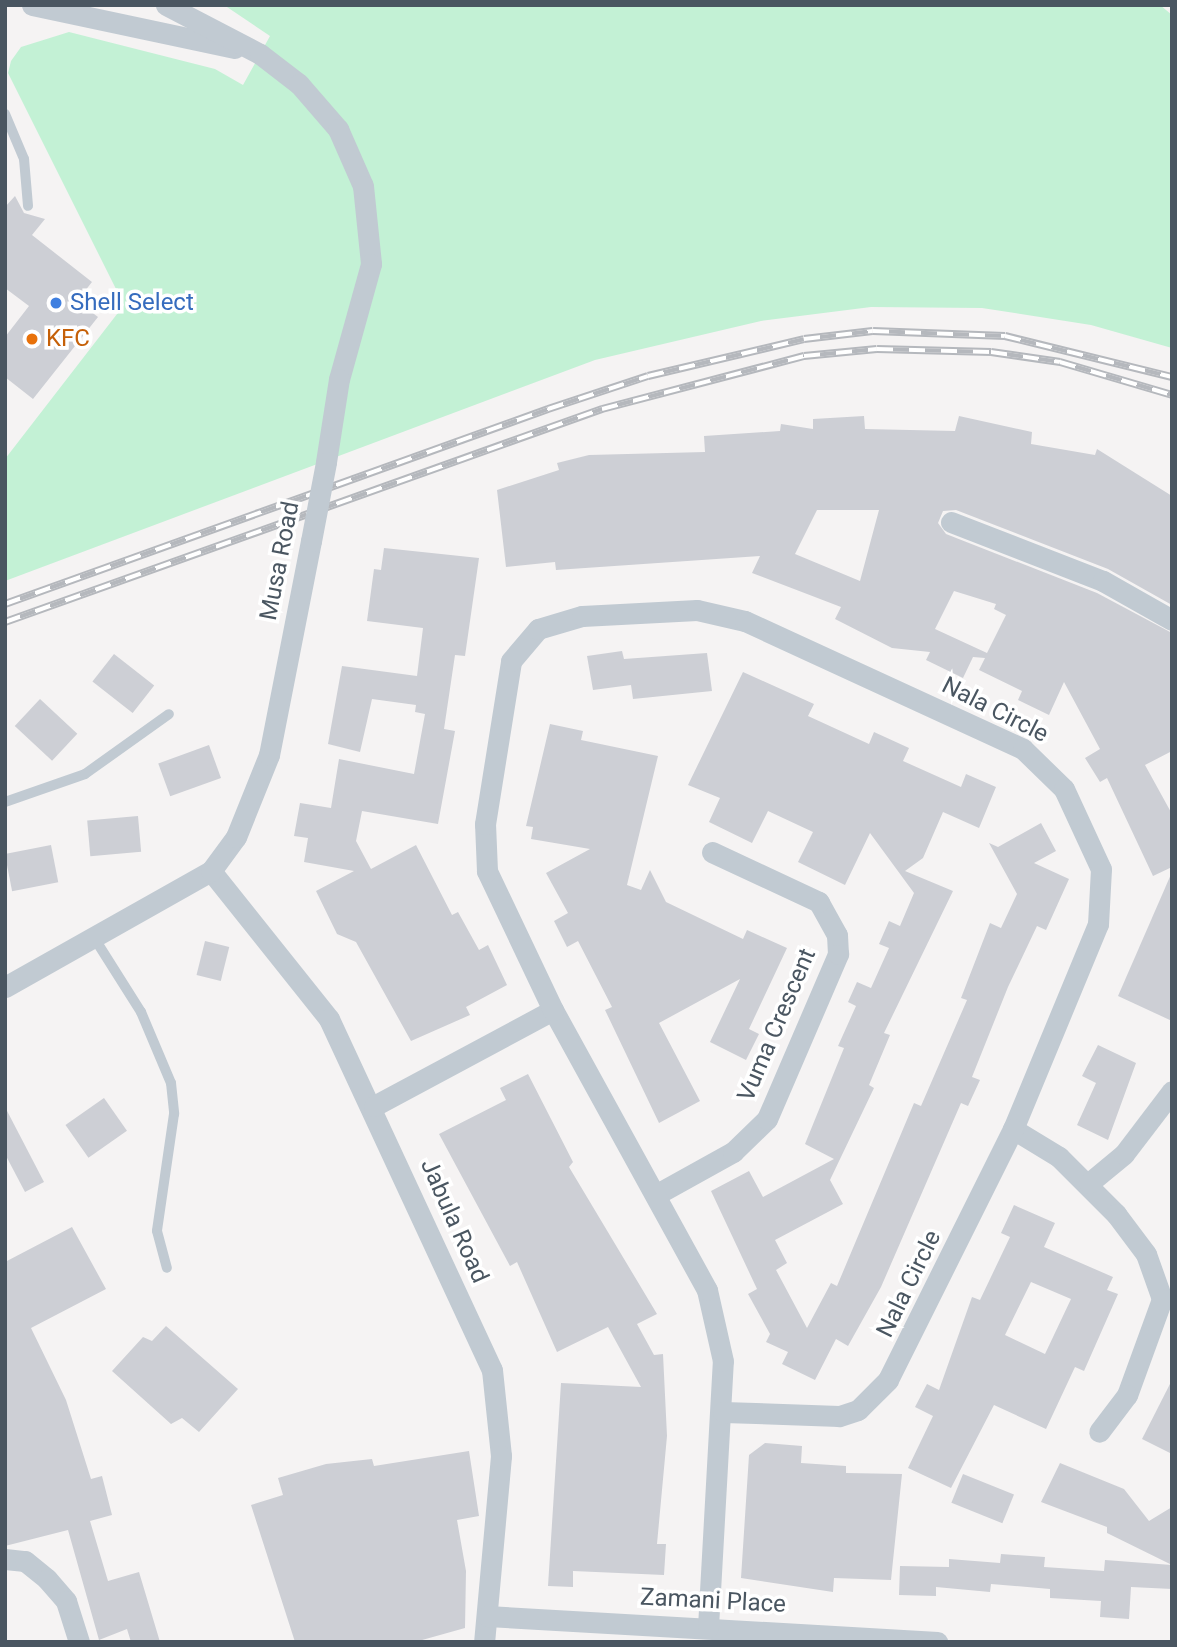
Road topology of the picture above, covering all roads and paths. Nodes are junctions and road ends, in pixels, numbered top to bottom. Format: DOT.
graph roads {
  1 [pos="32,5"];
  2 [pos="166,5"];
  3 [pos="260,54"];
  4 [pos="5,114"];
  5 [pos="28,206"];
  6 [pos="951,522"];
  7 [pos="1172,620"];
  8 [pos="169,714"];
  9 [pos="5,802"];
  10 [pos="712,852"];
  11 [pos="211,871"];
  12 [pos="93,936"];
  13 [pos="5,986"];
  14 [pos="553,1010"];
  15 [pos="1172,1091"];
  16 [pos="374,1106"];
  17 [pos="1013,1129"];
  18 [pos="1089,1183"];
  19 [pos="659,1193"];
  20 [pos="167,1268"];
  21 [pos="723,1412"];
  22 [pos="1099,1432"];
  23 [pos="5,1559"];
  24 [pos="486,1616"];
  25 [pos="708,1627"];
  26 [pos="792,1637"];
  27 [pos="79,1642"];
  28 [pos="484,1642"];
  29 [pos="937,1642"];
  1 -- 3 [label="street"];
  2 -- 3 [label="street, Musa Road"];
  3 -- 11 [label="street, Musa Road, bridge"];
  4 -- 5 [label="lane"];
  6 -- 7 [label="street"];
  8 -- 9 [label="lane"];
  10 -- 19 [label="street, Vuma Crescent"];
  11 -- 12 [label="street, Musa Road"];
  11 -- 16 [label="street, Jabula Road"];
  12 -- 13 [label="street, Musa Road"];
  12 -- 20 [label="lane"];
  14 -- 16 [label="street"];
  14 -- 17 [label="street, Nala Circle"];
  14 -- 19 [label="street, Nala Circle"];
  15 -- 18 [label="street"];
  16 -- 24 [label="street, Jabula Road"];
  17 -- 18 [label="street"];
  17 -- 21 [label="street, Nala Circle"];
  18 -- 22 [label="street"];
  19 -- 21 [label="street, Nala Circle"];
  21 -- 25 [label="street, Nala Circle"];
  23 -- 27 [label="street"];
  24 -- 25 [label="street, Zamani Place"];
  24 -- 28 [label="street, Jabula Road"];
  25 -- 26 [label="street, Zamani Place"];
  26 -- 29 [label="street, Zamani Place"];
}
